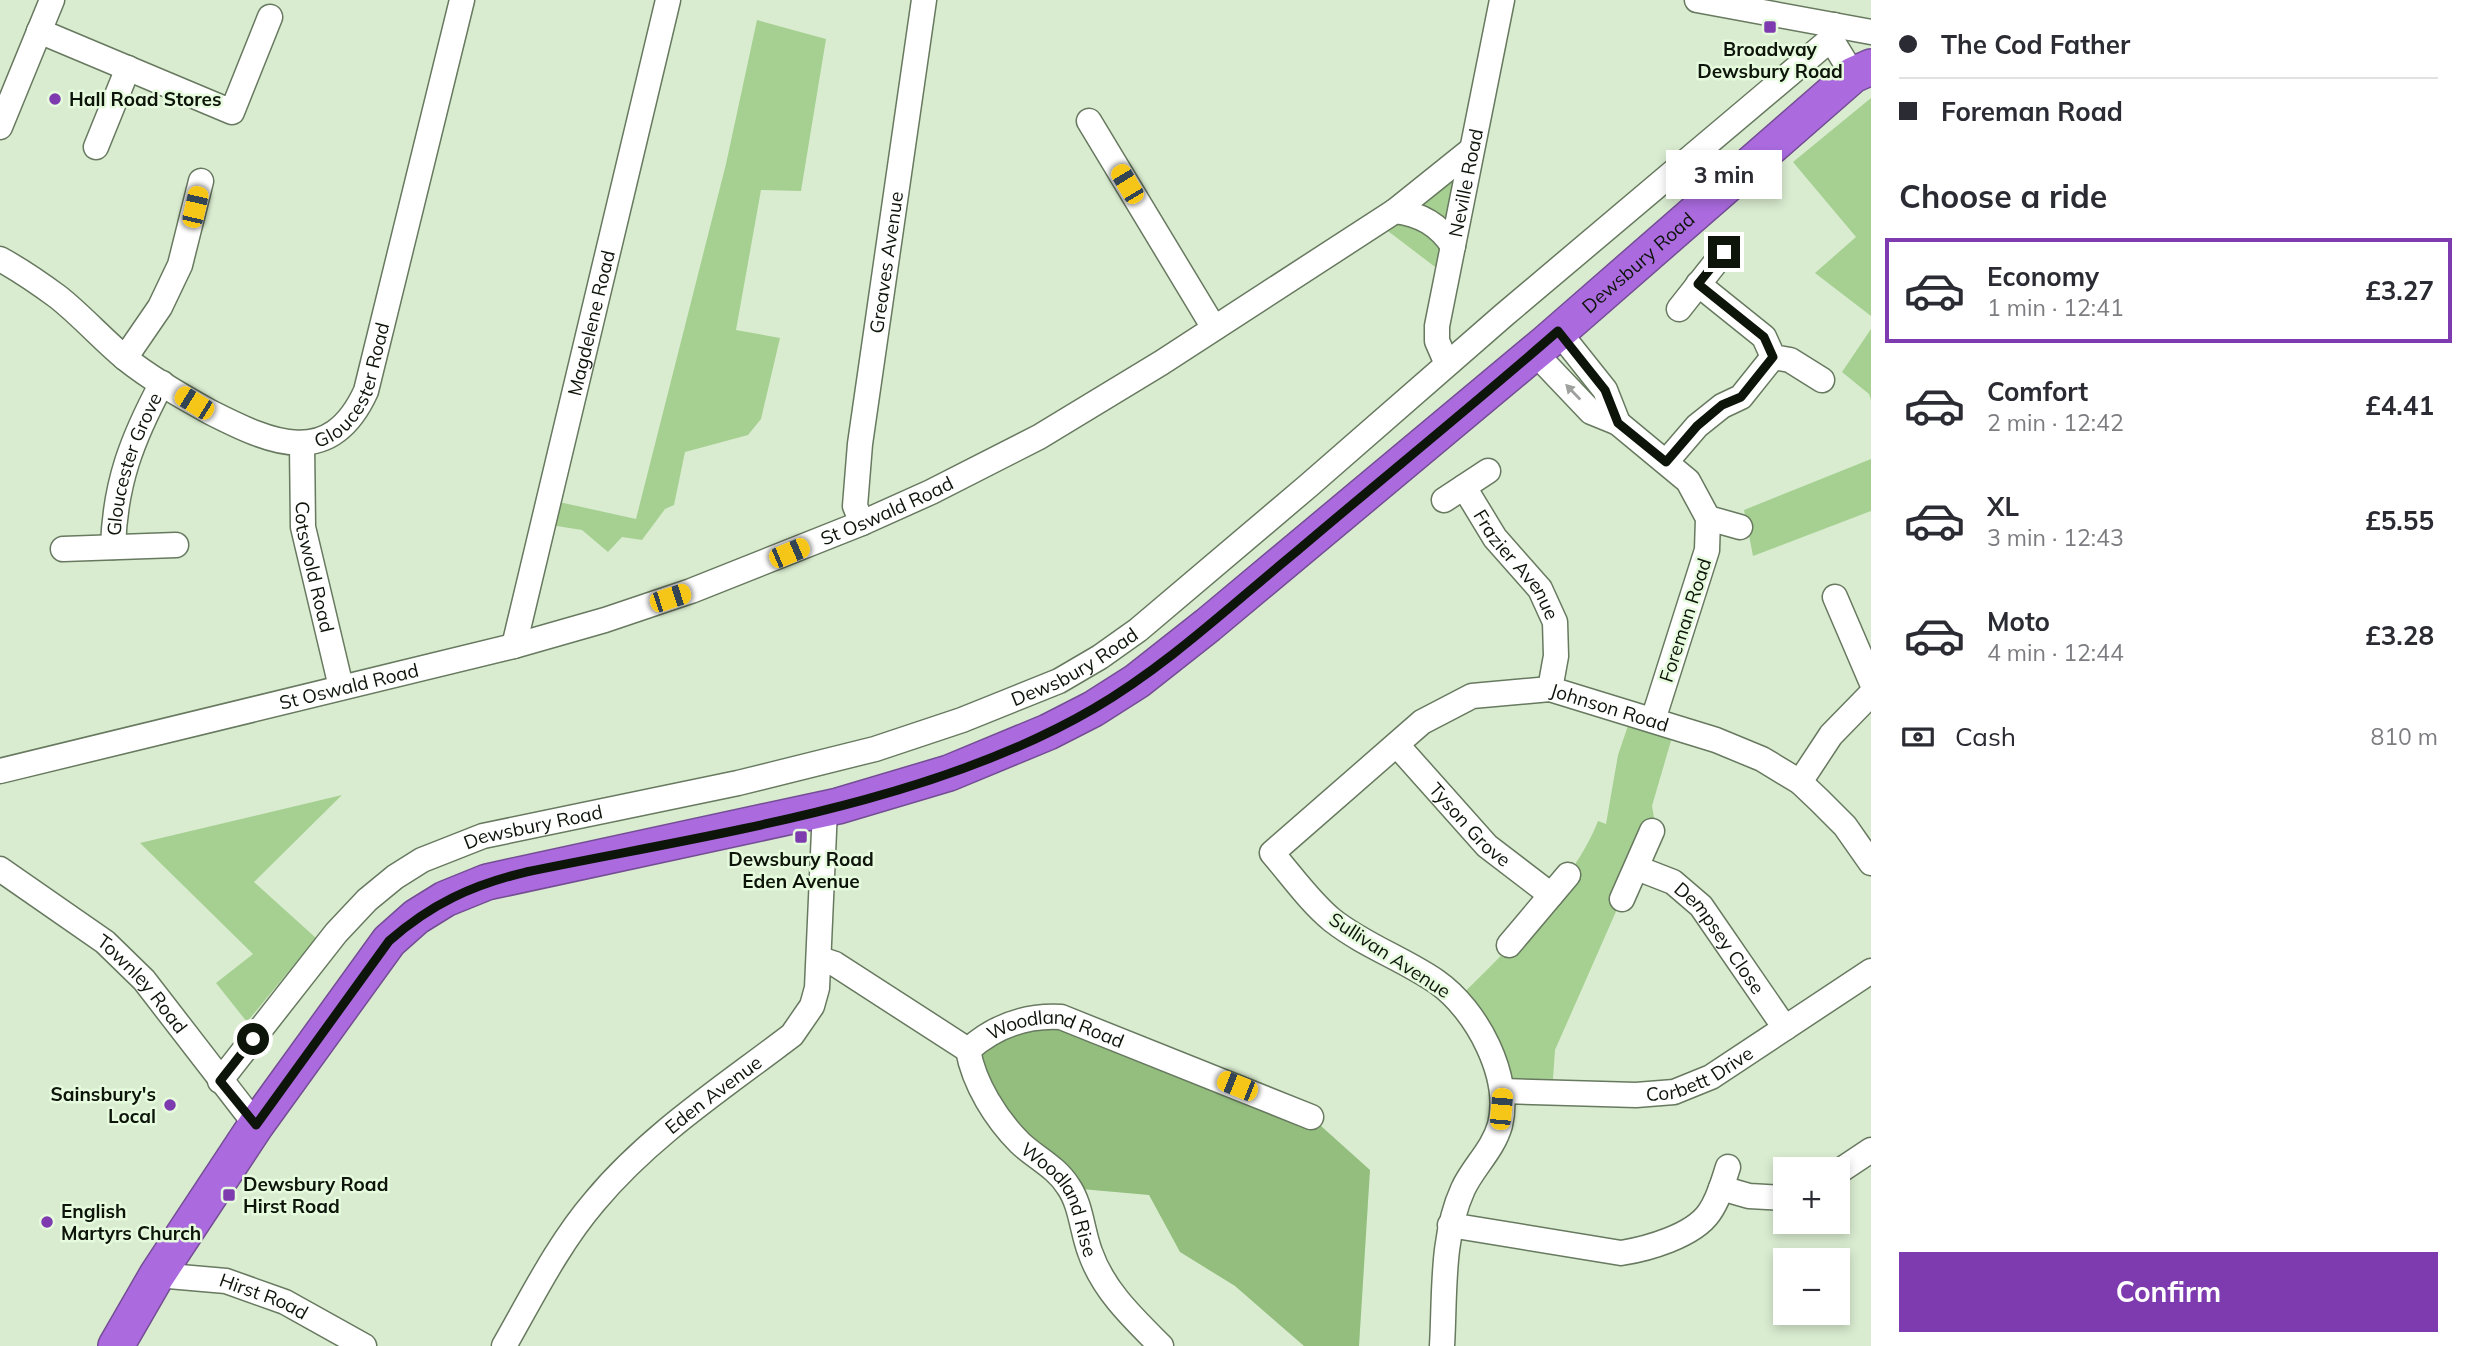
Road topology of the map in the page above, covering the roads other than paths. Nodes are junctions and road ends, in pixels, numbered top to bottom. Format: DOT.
graph roads {
  1 [pos="52,0"];
  2 [pos="462,0"];
  3 [pos="668,0"];
  4 [pos="924,0"];
  5 [pos="1502,0"];
  6 [pos="1697,0"];
  7 [pos="270,17"];
  8 [pos="39,31"];
  9 [pos="1832,32"];
  10 [pos="1871,32"];
  11 [pos="128,68"];
  12 [pos="1862,71"];
  13 [pos="1089,121"];
  14 [pos="0,127"];
  15 [pos="98,132"];
  16 [pos="1471,150"];
  17 [pos="201,181"];
  18 [pos="1395,211"];
  19 [pos="1453,246"];
  20 [pos="1724,252"];
  21 [pos="0,259"];
  22 [pos="1698,284"];
  23 [pos="1679,310"];
  24 [pos="1214,328"];
  25 [pos="1546,342"];
  26 [pos="1773,357"];
  27 [pos="125,358"];
  28 [pos="1447,364"];
  29 [pos="1822,380"];
  30 [pos="162,383"];
  31 [pos="302,444"];
  32 [pos="1666,462"];
  33 [pos="1488,471"];
  34 [pos="1708,518"];
  35 [pos="862,523"];
  36 [pos="1740,527"];
  37 [pos="176,545"];
  38 [pos="113,547"];
  39 [pos="63,550"];
  40 [pos="1835,597"];
  41 [pos="514,646"];
  42 [pos="1871,681"];
  43 [pos="341,687"];
  44 [pos="1550,690"];
  45 [pos="1871,694"];
  46 [pos="1653,720"];
  47 [pos="1397,745"];
  48 [pos="0,771"];
  49 [pos="1800,782"];
  50 [pos="825,809"];
  51 [pos="1652,831"];
  52 [pos="1272,853"];
  53 [pos="1871,863"];
  54 [pos="1637,868"];
  55 [pos="0,869"];
  56 [pos="1568,875"];
  57 [pos="1551,895"];
  58 [pos="1622,899"];
  59 [pos="1509,945"];
  60 [pos="820,959"];
  61 [pos="1871,971"];
  62 [pos="1785,1028"];
  63 [pos="968,1050"];
  64 [pos="220,1081"];
  65 [pos="1503,1091"];
  66 [pos="1311,1117"];
  67 [pos="256,1125"];
  68 [pos="1871,1150"];
  69 [pos="1850,1164"];
  70 [pos="1773,1197"];
  71 [pos="1450,1225"];
  72 [pos="157,1275"];
  73 [pos="116,1346"];
  74 [pos="364,1346"];
  75 [pos="504,1346"];
  76 [pos="1160,1346"];
  77 [pos="1441,1346"];
  1 -- 8 [label="street"];
  2 -- 31 [label="street, Gloucester Road"];
  3 -- 41 [label="street, Magdelene Road"];
  4 -- 35 [label="street, Greaves Avenue"];
  5 -- 16 [label="street, Neville Road"];
  6 -- 9 [label="street"];
  7 -- 11 [label="street"];
  8 -- 11 [label="street"];
  8 -- 14 [label="street"];
  9 -- 10 [label="street"];
  9 -- 12 [label="street"];
  9 -- 28 [label="street, Dewsbury Road"];
  11 -- 15 [label="street"];
  12 -- 25 [label="highway, Dewsbury Road"];
  13 -- 24 [label="street"];
  16 -- 18 [label="street, St Oswald Road"];
  16 -- 19 [label="street, Neville Road"];
  17 -- 27 [label="street"];
  18 -- 19 [label="street"];
  18 -- 24 [label="street, St Oswald Road"];
  19 -- 28 [label="street, Neville Road"];
  20 -- 22 [label="street"];
  21 -- 27 [label="street, Gloucester Road"];
  22 -- 23 [label="street"];
  22 -- 26 [label="street"];
  24 -- 35 [label="street, St Oswald Road"];
  25 -- 32 [label="street"];
  25 -- 50 [label="highway, Dewsbury Road"];
  26 -- 29 [label="street"];
  26 -- 32 [label="street"];
  27 -- 30 [label="street, Gloucester Road"];
  28 -- 64 [label="street, Dewsbury Road"];
  30 -- 31 [label="street, Gloucester Road"];
  30 -- 38 [label="street, Gloucester Grove"];
  31 -- 43 [label="street, Cotswold Road"];
  32 -- 34 [label="street"];
  33 -- 44 [label="street, Frazier Avenue"];
  34 -- 36 [label="street"];
  34 -- 46 [label="street, Foreman Road"];
  35 -- 41 [label="street, St Oswald Road"];
  37 -- 38 [label="street, Gloucester Grove"];
  38 -- 39 [label="street, Gloucester Grove"];
  40 -- 42 [label="street"];
  41 -- 43 [label="street, St Oswald Road"];
  43 -- 48 [label="street, St Oswald Road"];
  44 -- 46 [label="street, Johnson Road"];
  44 -- 47 [label="street, Johnson Road"];
  45 -- 49 [label="street"];
  46 -- 49 [label="street, Johnson Road"];
  47 -- 52 [label="street, Johnson Road"];
  47 -- 57 [label="street, Tyson Grove"];
  49 -- 53 [label="street, Johnson Road"];
  50 -- 60 [label="street, Eden Avenue"];
  50 -- 67 [label="highway, Dewsbury Road"];
  51 -- 54 [label="street"];
  52 -- 65 [label="street, Sullivan Avenue"];
  54 -- 58 [label="street"];
  54 -- 62 [label="street, Dempsey Close"];
  55 -- 64 [label="street, Townley Road"];
  56 -- 57 [label="street"];
  57 -- 59 [label="street"];
  60 -- 63 [label="street, Woodland Road"];
  60 -- 75 [label="street, Eden Avenue"];
  61 -- 62 [label="street, Corbett Drive"];
  62 -- 65 [label="street, Corbett Drive"];
  63 -- 66 [label="street, Woodland Road"];
  63 -- 76 [label="street, Woodland Rise"];
  64 -- 67 [label="street, Townley Road"];
  65 -- 71 [label="street, Sullivan Avenue"];
  67 -- 72 [label="highway, Dewsbury Road"];
  68 -- 69 [label="street"];
  70 -- 71 [label="street"];
  71 -- 77 [label="street, Sullivan Avenue"];
  72 -- 73 [label="highway, Dewsbury Road"];
  72 -- 74 [label="street, Hirst Road"];
}
